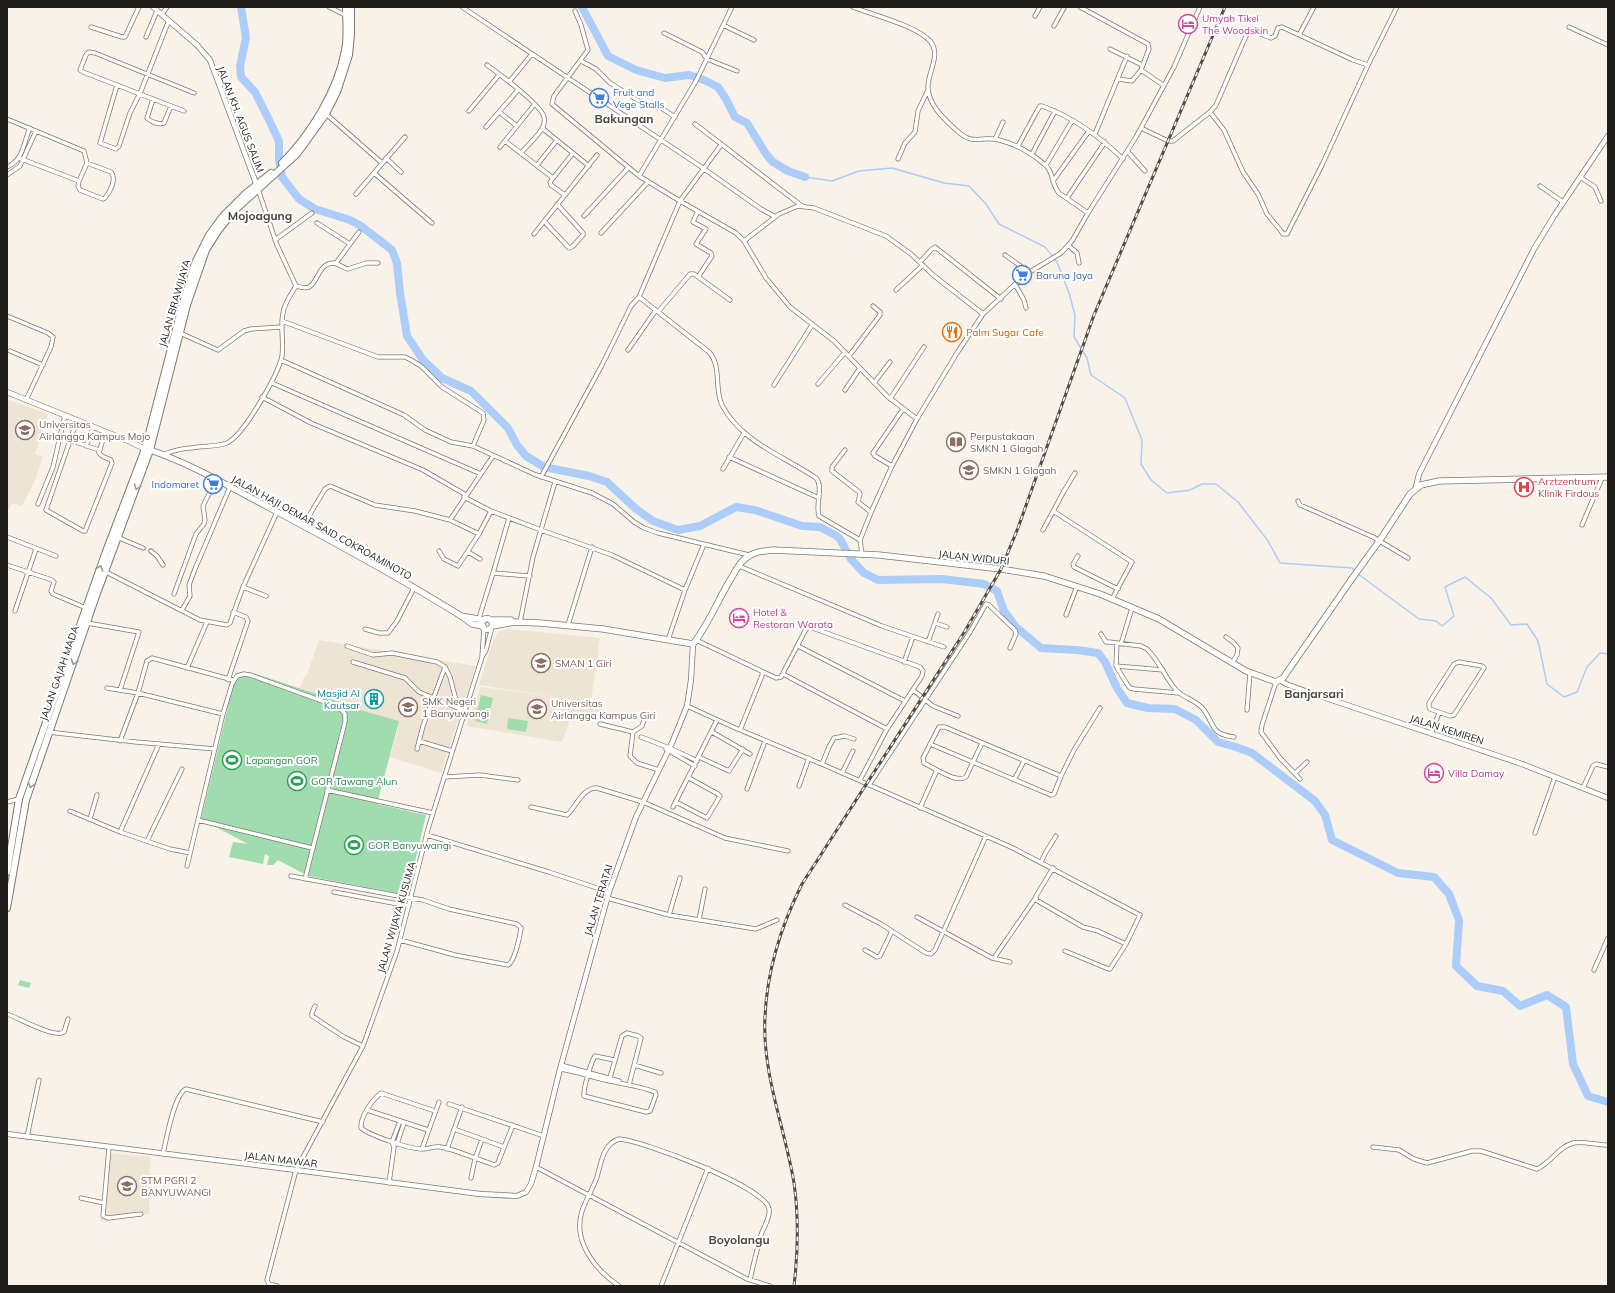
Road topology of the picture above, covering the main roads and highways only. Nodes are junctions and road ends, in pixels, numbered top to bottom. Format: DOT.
graph roads {
  1 [pos="346,7"];
  2 [pos="351,7"];
  3 [pos="349,16"];
  4 [pos="285,164"];
  5 [pos="257,187"];
  6 [pos="170,366"];
  7 [pos="7,392"];
  8 [pos="147,450"];
  9 [pos="1605,477"];
  10 [pos="115,536"];
  11 [pos="97,586"];
  12 [pos="461,616"];
  13 [pos="482,619"];
  14 [pos="491,624"];
  15 [pos="483,627"];
  16 [pos="46,732"];
  17 [pos="7,872"];
  18 [pos="7,908"];
  1 -- 3 [label="highway, JALAN BRAWIJAYA"];
  2 -- 3 [label="highway, JALAN BRAWIJAYA"];
  3 -- 4 [label="highway, JALAN BRAWIJAYA"];
  3 -- 4 [label="highway, JALAN BRAWIJAYA"];
  4 -- 5 [label="highway, JALAN BRAWIJAYA"];
  5 -- 6 [label="highway, JALAN BRAWIJAYA"];
  5 -- 6 [label="highway, JALAN BRAWIJAYA"];
  6 -- 8 [label="highway, JALAN BRAWIJAYA"];
  7 -- 8 [label="main road"];
  8 -- 10 [label="highway, JALAN GAJAH MADA, one-way"];
  8 -- 10 [label="highway, JALAN BRAWIJAYA"];
  8 -- 12 [label="main road, JALAN HAJI OEMAR SAID COKROAMINOTO"];
  9 -- 14 [label="main road, JALAN WIDURI"];
  11 -- 10 [label="highway, one-way"];
  10 -- 11 [label="highway, JALAN GAJAH MADA"];
  11 -- 16 [label="highway, JALAN GAJAH MADA, one-way"];
  11 -- 16 [label="highway"];
  12 -- 13 [label="main road, JALAN HAJI OEMAR SAID COKROAMINOTO"];
  12 -- 15 [label="main road"];
  13 -- 14 [label="main road, JALAN HAJI OEMAR SAID COKROAMINOTO"];
  13 -- 15 [label="main road"];
  14 -- 15 [label="main road"];
  16 -- 17 [label="highway"];
  16 -- 18 [label="highway, JALAN GAJAH MADA, one-way"];
}
